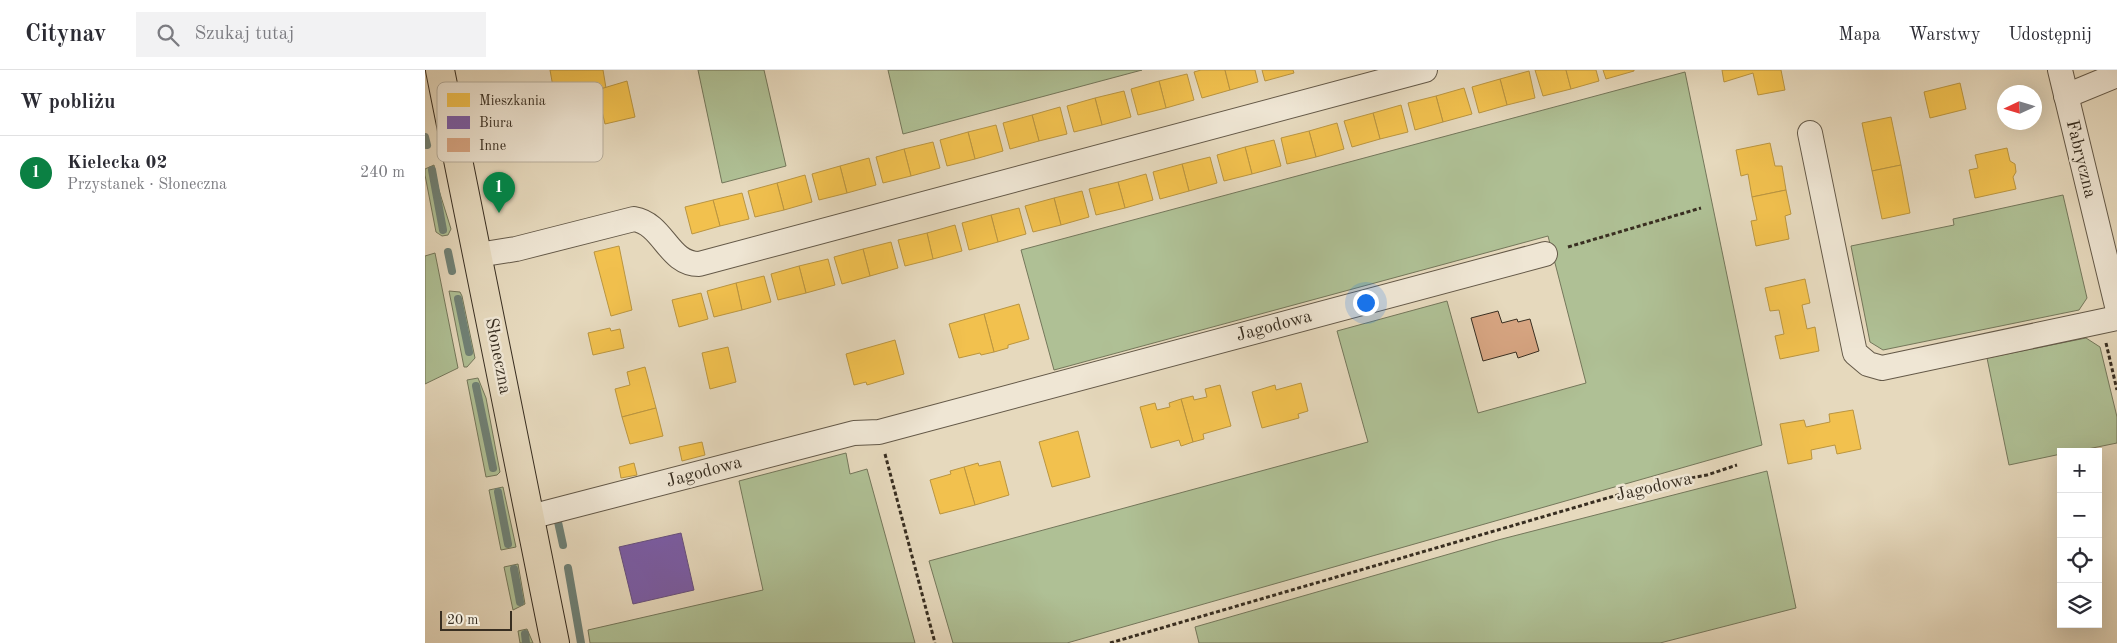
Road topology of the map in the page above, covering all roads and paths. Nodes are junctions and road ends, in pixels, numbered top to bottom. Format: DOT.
graph roads {
  1 [pos="1425,70"];
  2 [pos="2060,70"];
  3 [pos="2117,75"];
  4 [pos="2066,96"];
  5 [pos="1810,132"];
  6 [pos="458,162"];
  7 [pos="1701,208"];
  8 [pos="1545,254"];
  9 [pos="477,255"];
  10 [pos="2117,306"];
  11 [pos="2117,318"];
  12 [pos="879,432"];
  13 [pos="1737,465"];
  14 [pos="530,517"];
  15 [pos="555,643"];
  16 [pos="935,643"];
  17 [pos="1109,643"];
  1 -- 9 [label="street"];
  2 -- 4 [label="street, Fabryczna"];
  3 -- 4 [label="street"];
  4 -- 10 [label="street, Fabryczna"];
  5 -- 11 [label="street"];
  6 -- 9 [label="main road, Słoneczna"];
  7 -- 8 [label="path"];
  8 -- 12 [label="street, Jagodowa"];
  9 -- 14 [label="main road, Słoneczna"];
  12 -- 14 [label="street, Jagodowa"];
  12 -- 16 [label="path"];
  13 -- 17 [label="path, Jagodowa"];
  14 -- 15 [label="main road, Słoneczna"];
}
